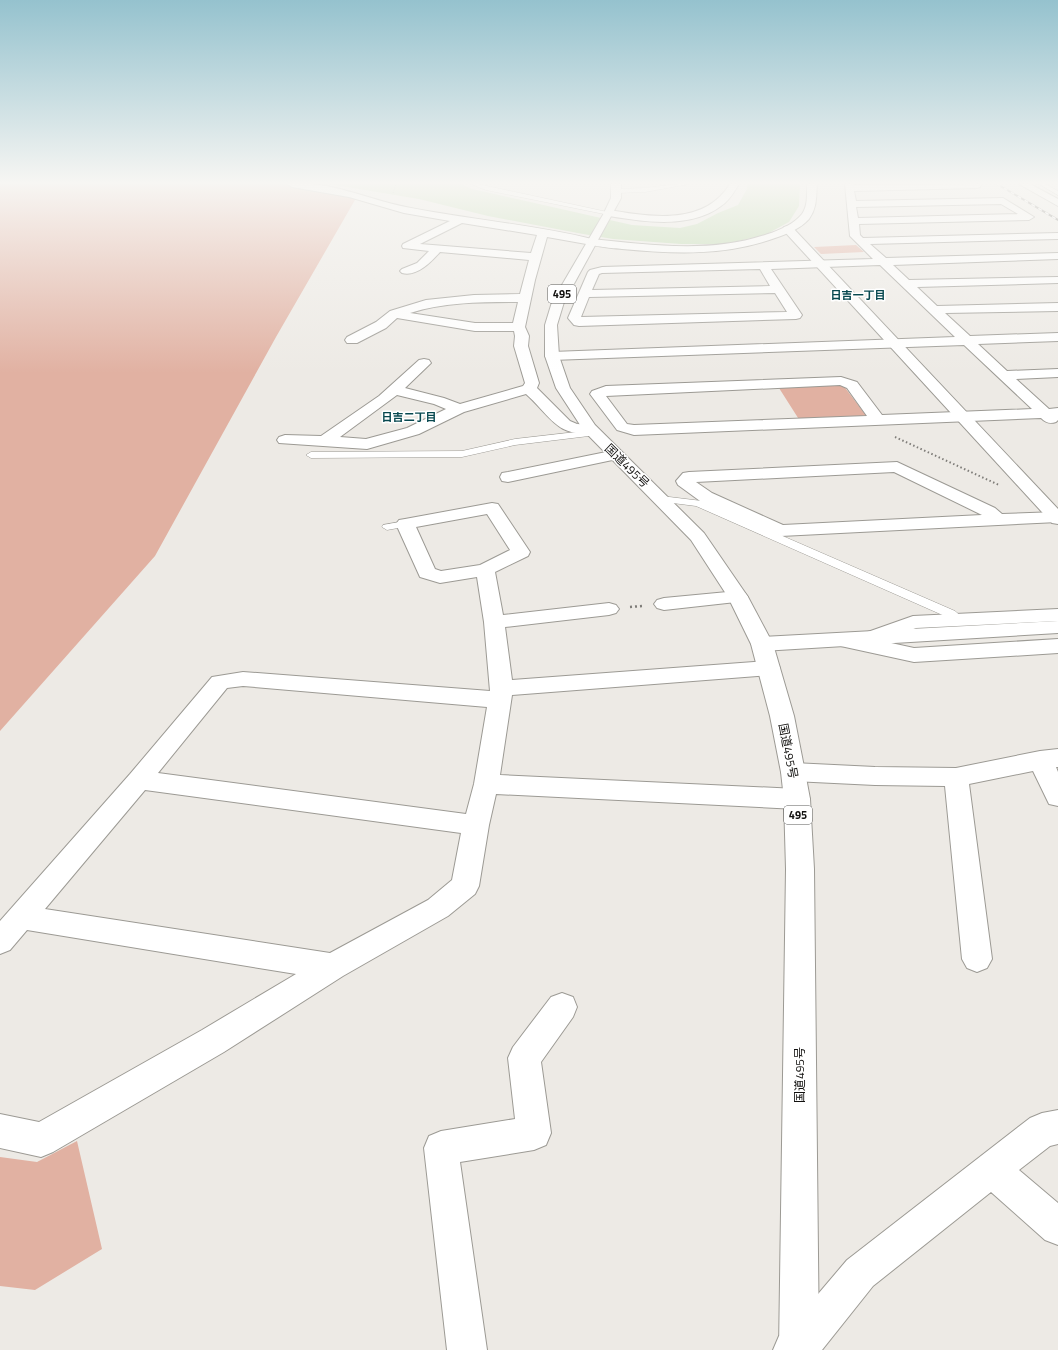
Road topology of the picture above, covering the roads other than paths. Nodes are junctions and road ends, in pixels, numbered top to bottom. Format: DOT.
graph roads {
  1 [pos="417,247"];
  2 [pos="538,247"];
  3 [pos="589,247"];
  4 [pos="650,247"];
  5 [pos="724,247"];
  6 [pos="805,247"];
  7 [pos="867,247"];
  8 [pos="437,249"];
  9 [pos="1058,256"];
  10 [pos="535,257"];
  11 [pos="883,262"];
  12 [pos="821,264"];
  13 [pos="763,266"];
  14 [pos="393,268"];
  15 [pos="1058,280"];
  16 [pos="908,284"];
  17 [pos="778,289"];
  18 [pos="584,294"];
  19 [pos="524,298"];
  20 [pos="1058,306"];
  21 [pos="934,310"];
  22 [pos="394,314"];
  23 [pos="519,327"];
  24 [pos="1058,337"];
  25 [pos="352,340"];
  26 [pos="968,340"];
  27 [pos="895,343"];
  28 [pos="520,346"];
  29 [pos="552,351"];
  30 [pos="424,363"];
  31 [pos="1058,373"];
  32 [pos="1005,375"];
  33 [pos="529,389"];
  34 [pos="394,390"];
  35 [pos="459,409"];
  36 [pos="1052,413"];
  37 [pos="964,418"];
  38 [pos="878,420"];
  39 [pos="1058,425"];
  40 [pos="592,431"];
  41 [pos="285,440"];
  42 [pos="324,441"];
  43 [pos="311,455"];
  44 [pos="616,455"];
  45 [pos="508,477"];
  46 [pos="661,499"];
  47 [pos="1057,518"];
  48 [pos="998,520"];
  49 [pos="485,570"];
  50 [pos="738,597"];
  51 [pos="664,604"];
  52 [pos="609,609"];
  53 [pos="1058,615"];
  54 [pos="959,620"];
  55 [pos="494,622"];
  56 [pos="1058,627"];
  57 [pos="869,639"];
  58 [pos="843,640"];
  59 [pos="1058,646"];
  60 [pos="766,656"];
  61 [pos="501,694"];
  62 [pos="1049,759"];
  63 [pos="793,772"];
  64 [pos="956,777"];
  65 [pos="140,780"];
  66 [pos="486,784"];
  67 [pos="1058,798"];
  68 [pos="797,799"];
  69 [pos="476,825"];
  70 [pos="20,917"];
  71 [pos="0,941"];
  72 [pos="977,959"];
  73 [pos="333,967"];
  74 [pos="562,1007"];
  75 [pos="1058,1127"];
  76 [pos="0,1131"];
  77 [pos="992,1169"];
  78 [pos="1058,1227"];
  79 [pos="797,1349"];
  80 [pos="467,1350"];
  1 -- 8 [label="main road"];
  2 -- 10 [label="main road"];
  3 -- 29 [label="main road, 国道495号 / 495"];
  4 -- 5 [label="main road"];
  6 -- 12 [label="main road"];
  7 -- 11 [label="main road"];
  8 -- 10 [label="main road"];
  8 -- 14 [label="main road"];
  9 -- 11 [label="main road"];
  10 -- 19 [label="main road"];
  11 -- 12 [label="main road"];
  11 -- 16 [label="main road"];
  12 -- 13 [label="main road"];
  12 -- 27 [label="main road"];
  13 -- 17 [label="main road"];
  13 -- 18 [label="main road"];
  15 -- 16 [label="main road"];
  16 -- 21 [label="main road"];
  17 -- 18 [label="main road"];
  17 -- 18 [label="main road"];
  19 -- 22 [label="main road"];
  19 -- 23 [label="main road"];
  20 -- 21 [label="main road"];
  21 -- 26 [label="main road"];
  22 -- 23 [label="main road"];
  22 -- 25 [label="main road"];
  23 -- 28 [label="main road"];
  24 -- 26 [label="main road"];
  26 -- 27 [label="main road"];
  26 -- 32 [label="main road"];
  27 -- 29 [label="main road"];
  27 -- 37 [label="main road"];
  28 -- 29 [label="main road"];
  28 -- 33 [label="main road"];
  29 -- 40 [label="main road, 国道495号 / 495"];
  30 -- 34 [label="main road"];
  31 -- 32 [label="main road"];
  32 -- 36 [label="main road"];
  33 -- 35 [label="main road"];
  33 -- 40 [label="main road"];
  34 -- 35 [label="main road"];
  34 -- 42 [label="main road"];
  35 -- 42 [label="main road"];
  36 -- 37 [label="main road"];
  36 -- 39 [label="main road"];
  37 -- 38 [label="main road"];
  37 -- 47 [label="main road"];
  38 -- 38 [label="main road"];
  40 -- 43 [label="lane"];
  40 -- 44 [label="main road, 国道495号 / 495"];
  41 -- 42 [label="main road"];
  44 -- 45 [label="main road"];
  44 -- 46 [label="main road, 国道495号 / 495"];
  46 -- 50 [label="main road, 国道495号 / 495"];
  46 -- 54 [label="lane"];
  47 -- 48 [label="main road"];
  48 -- 48 [label="main road"];
  49 -- 49 [label="main road"];
  49 -- 55 [label="main road"];
  50 -- 51 [label="main road"];
  50 -- 60 [label="main road, 国道495号 / 495"];
  52 -- 55 [label="main road"];
  53 -- 54 [label="main road"];
  54 -- 57 [label="main road"];
  55 -- 61 [label="main road"];
  56 -- 57 [label="main road"];
  57 -- 58 [label="main road"];
  58 -- 59 [label="main road"];
  58 -- 60 [label="main road"];
  60 -- 61 [label="main road"];
  60 -- 63 [label="main road, 国道495号 / 495"];
  61 -- 65 [label="main road"];
  61 -- 66 [label="main road"];
  62 -- 64 [label="main road"];
  62 -- 67 [label="main road"];
  63 -- 64 [label="main road"];
  63 -- 68 [label="main road, 国道495号 / 495"];
  64 -- 72 [label="main road"];
  65 -- 69 [label="main road"];
  65 -- 70 [label="main road"];
  66 -- 68 [label="main road"];
  66 -- 69 [label="main road"];
  68 -- 79 [label="main road, 国道495号 / 495"];
  69 -- 73 [label="main road"];
  70 -- 71 [label="main road"];
  70 -- 73 [label="main road"];
  73 -- 76 [label="main road"];
  74 -- 80 [label="main road"];
  75 -- 77 [label="main road"];
  77 -- 78 [label="main road"];
  77 -- 79 [label="main road"];
}
